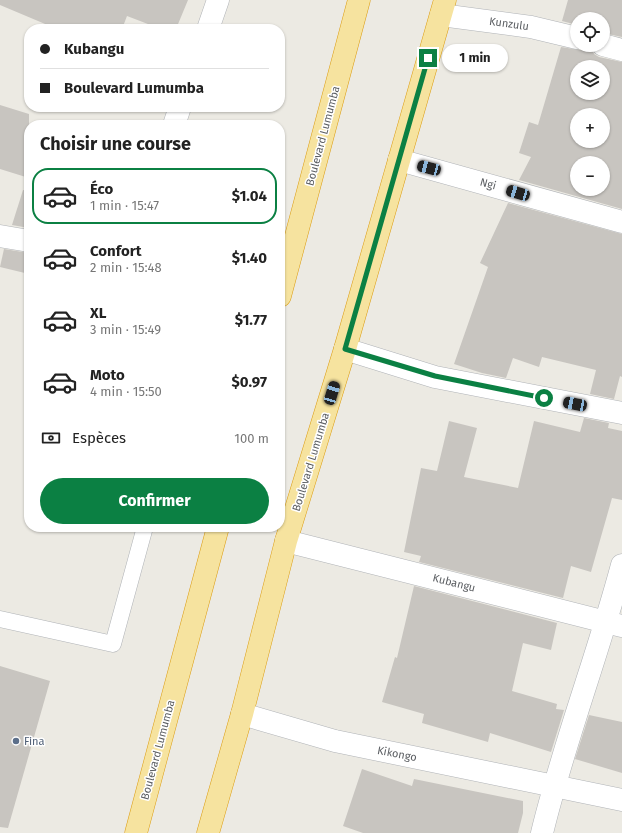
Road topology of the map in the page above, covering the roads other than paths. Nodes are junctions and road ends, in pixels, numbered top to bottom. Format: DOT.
graph roads {
  1 [pos="218,0"];
  2 [pos="360,0"];
  3 [pos="443,7"];
  4 [pos="210,24"];
  5 [pos="570,36"];
  6 [pos="610,47"];
  7 [pos="622,50"];
  8 [pos="399,160"];
  9 [pos="622,222"];
  10 [pos="0,236"];
  11 [pos="24,241"];
  12 [pos="285,278"];
  13 [pos="345,349"];
  14 [pos="622,413"];
  15 [pos="143,532"];
  16 [pos="217,532"];
  17 [pos="286,540"];
  18 [pos="622,565"];
  19 [pos="0,619"];
  20 [pos="614,624"];
  21 [pos="242,714"];
  22 [pos="554,785"];
  23 [pos="622,800"];
  24 [pos="136,833"];
  25 [pos="208,833"];
  26 [pos="542,833"];
  1 -- 4 [label="street"];
  2 -- 12 [label="highway, Boulevard Lumumba"];
  3 -- 5 [label="street, Kunzulu"];
  3 -- 8 [label="highway, Boulevard Lumumba"];
  6 -- 7 [label="street"];
  8 -- 9 [label="street, Ngi"];
  8 -- 13 [label="highway, Boulevard Lumumba"];
  10 -- 11 [label="street"];
  13 -- 14 [label="street"];
  13 -- 17 [label="highway, Boulevard Lumumba"];
  15 -- 19 [label="lane"];
  16 -- 24 [label="highway, Boulevard Lumumba"];
  17 -- 20 [label="street, Kubangu"];
  17 -- 21 [label="highway, Boulevard Lumumba"];
  18 -- 20 [label="street"];
  20 -- 22 [label="street"];
  21 -- 22 [label="street, Kikongo"];
  21 -- 25 [label="highway, Boulevard Lumumba"];
  22 -- 23 [label="street, Kikongo"];
  22 -- 26 [label="street"];
}
